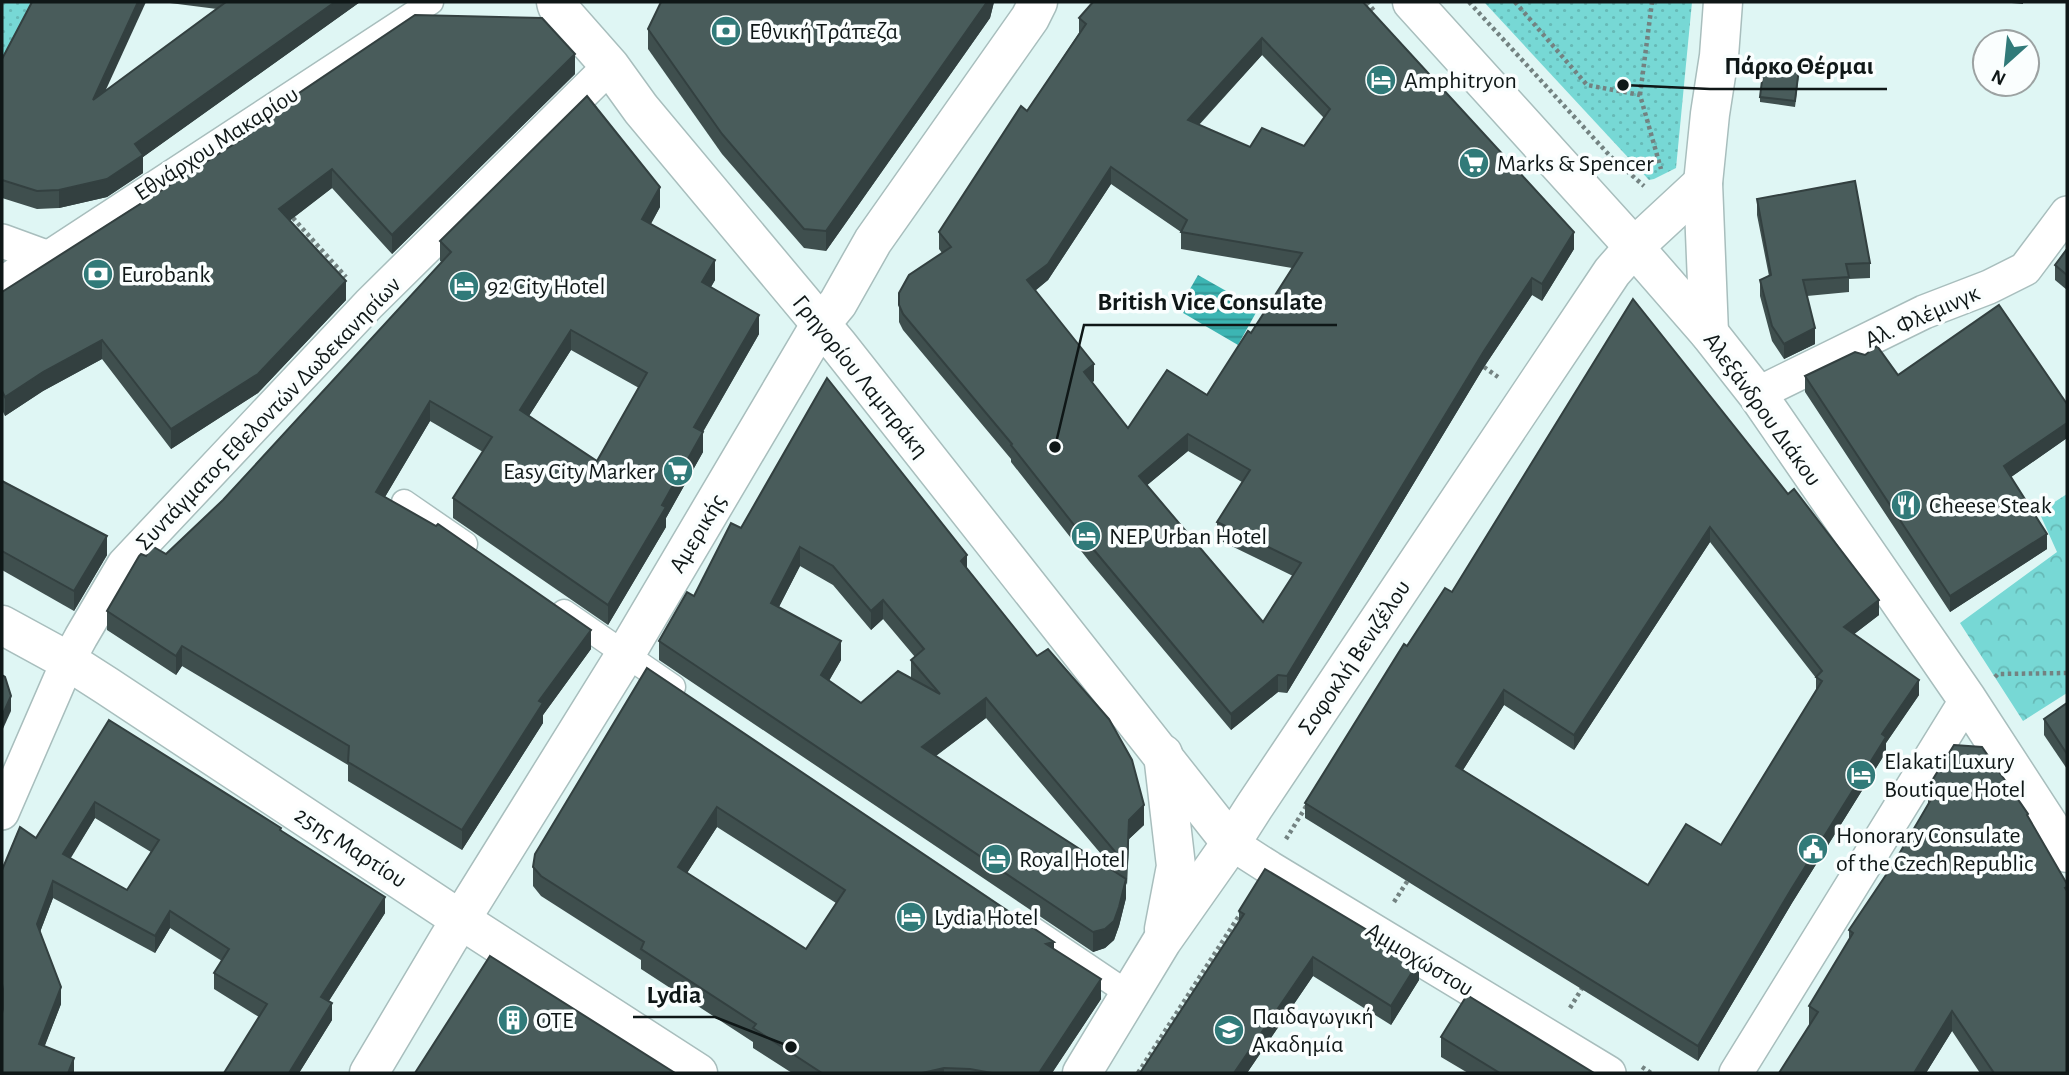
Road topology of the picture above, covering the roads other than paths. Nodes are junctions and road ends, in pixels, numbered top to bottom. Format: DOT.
graph roads {
  1 [pos="430,2"];
  2 [pos="556,2"];
  3 [pos="1038,2"];
  4 [pos="1412,2"];
  5 [pos="1723,2"];
  6 [pos="610,66"];
  7 [pos="1703,183"];
  8 [pos="2067,213"];
  9 [pos="2,242"];
  10 [pos="1634,247"];
  11 [pos="43,256"];
  12 [pos="2,284"];
  13 [pos="820,325"];
  14 [pos="1709,333"];
  15 [pos="1757,394"];
  16 [pos="404,502"];
  17 [pos="481,555"];
  18 [pos="548,601"];
  19 [pos="2,625"];
  20 [pos="625,654"];
  21 [pos="68,661"];
  22 [pos="692,699"];
  23 [pos="1967,699"];
  24 [pos="1163,754"];
  25 [pos="2,813"];
  26 [pos="1231,843"];
  27 [pos="2067,853"];
  28 [pos="1011,914"];
  29 [pos="461,920"];
  30 [pos="1162,941"];
  31 [pos="1129,994"];
  32 [pos="1625,1070"];
  33 [pos="369,1073"];
  34 [pos="698,1073"];
  35 [pos="1082,1073"];
  36 [pos="1736,1073"];
  1 -- 11 [label="street, Εθνάρχου Μακαρίου"];
  2 -- 6 [label="street, Γρηγορίου Λαμπράκη"];
  3 -- 13 [label="street, Αμερικής"];
  4 -- 10 [label="street, Αλεξάνδρου Διάκου"];
  5 -- 7 [label="street"];
  6 -- 13 [label="street, Γρηγορίου Λαμπράκη"];
  6 -- 21 [label="street, Συντάγματος Εθελοντών Δωδεκανησίων"];
  7 -- 10 [label="street, Σοφοκλή Βενιζέλου"];
  7 -- 14 [label="street"];
  8 -- 15 [label="street, Αλ. Φλέμινγκ"];
  9 -- 11 [label="street"];
  10 -- 14 [label="street, Αλεξάνδρου Διάκου"];
  10 -- 26 [label="street, Σοφοκλή Βενιζέλου"];
  11 -- 12 [label="street, Εθνάρχου Μακαρίου"];
  13 -- 20 [label="street, Αμερικής"];
  13 -- 24 [label="street, Γρηγορίου Λαμπράκη"];
  14 -- 15 [label="street, Αλεξάνδρου Διάκου"];
  15 -- 23 [label="street, Αλεξάνδρου Διάκου"];
  16 -- 17 [label="street"];
  18 -- 20 [label="street"];
  19 -- 21 [label="street, 25ης Μαρτίου"];
  20 -- 22 [label="street"];
  20 -- 29 [label="street, Αμερικής"];
  21 -- 25 [label="street, Συντάγματος Εθελοντών Δωδεκανησίων"];
  21 -- 29 [label="street, 25ης Μαρτίου"];
  23 -- 27 [label="street, Αλεξάνδρου Διάκου"];
  23 -- 36 [label="street"];
  24 -- 26 [label="street, Γρηγορίου Λαμπράκη"];
  24 -- 30 [label="street"];
  26 -- 30 [label="street, Σοφοκλή Βενιζέλου"];
  26 -- 32 [label="street, Αμμοχώστου"];
  28 -- 31 [label="street"];
  29 -- 33 [label="street, Αμερικής"];
  29 -- 34 [label="street, 25ης Μαρτίου"];
  30 -- 31 [label="street, Σοφοκλή Βενιζέλου"];
  31 -- 35 [label="street, Σοφοκλή Βενιζέλου"];
}
